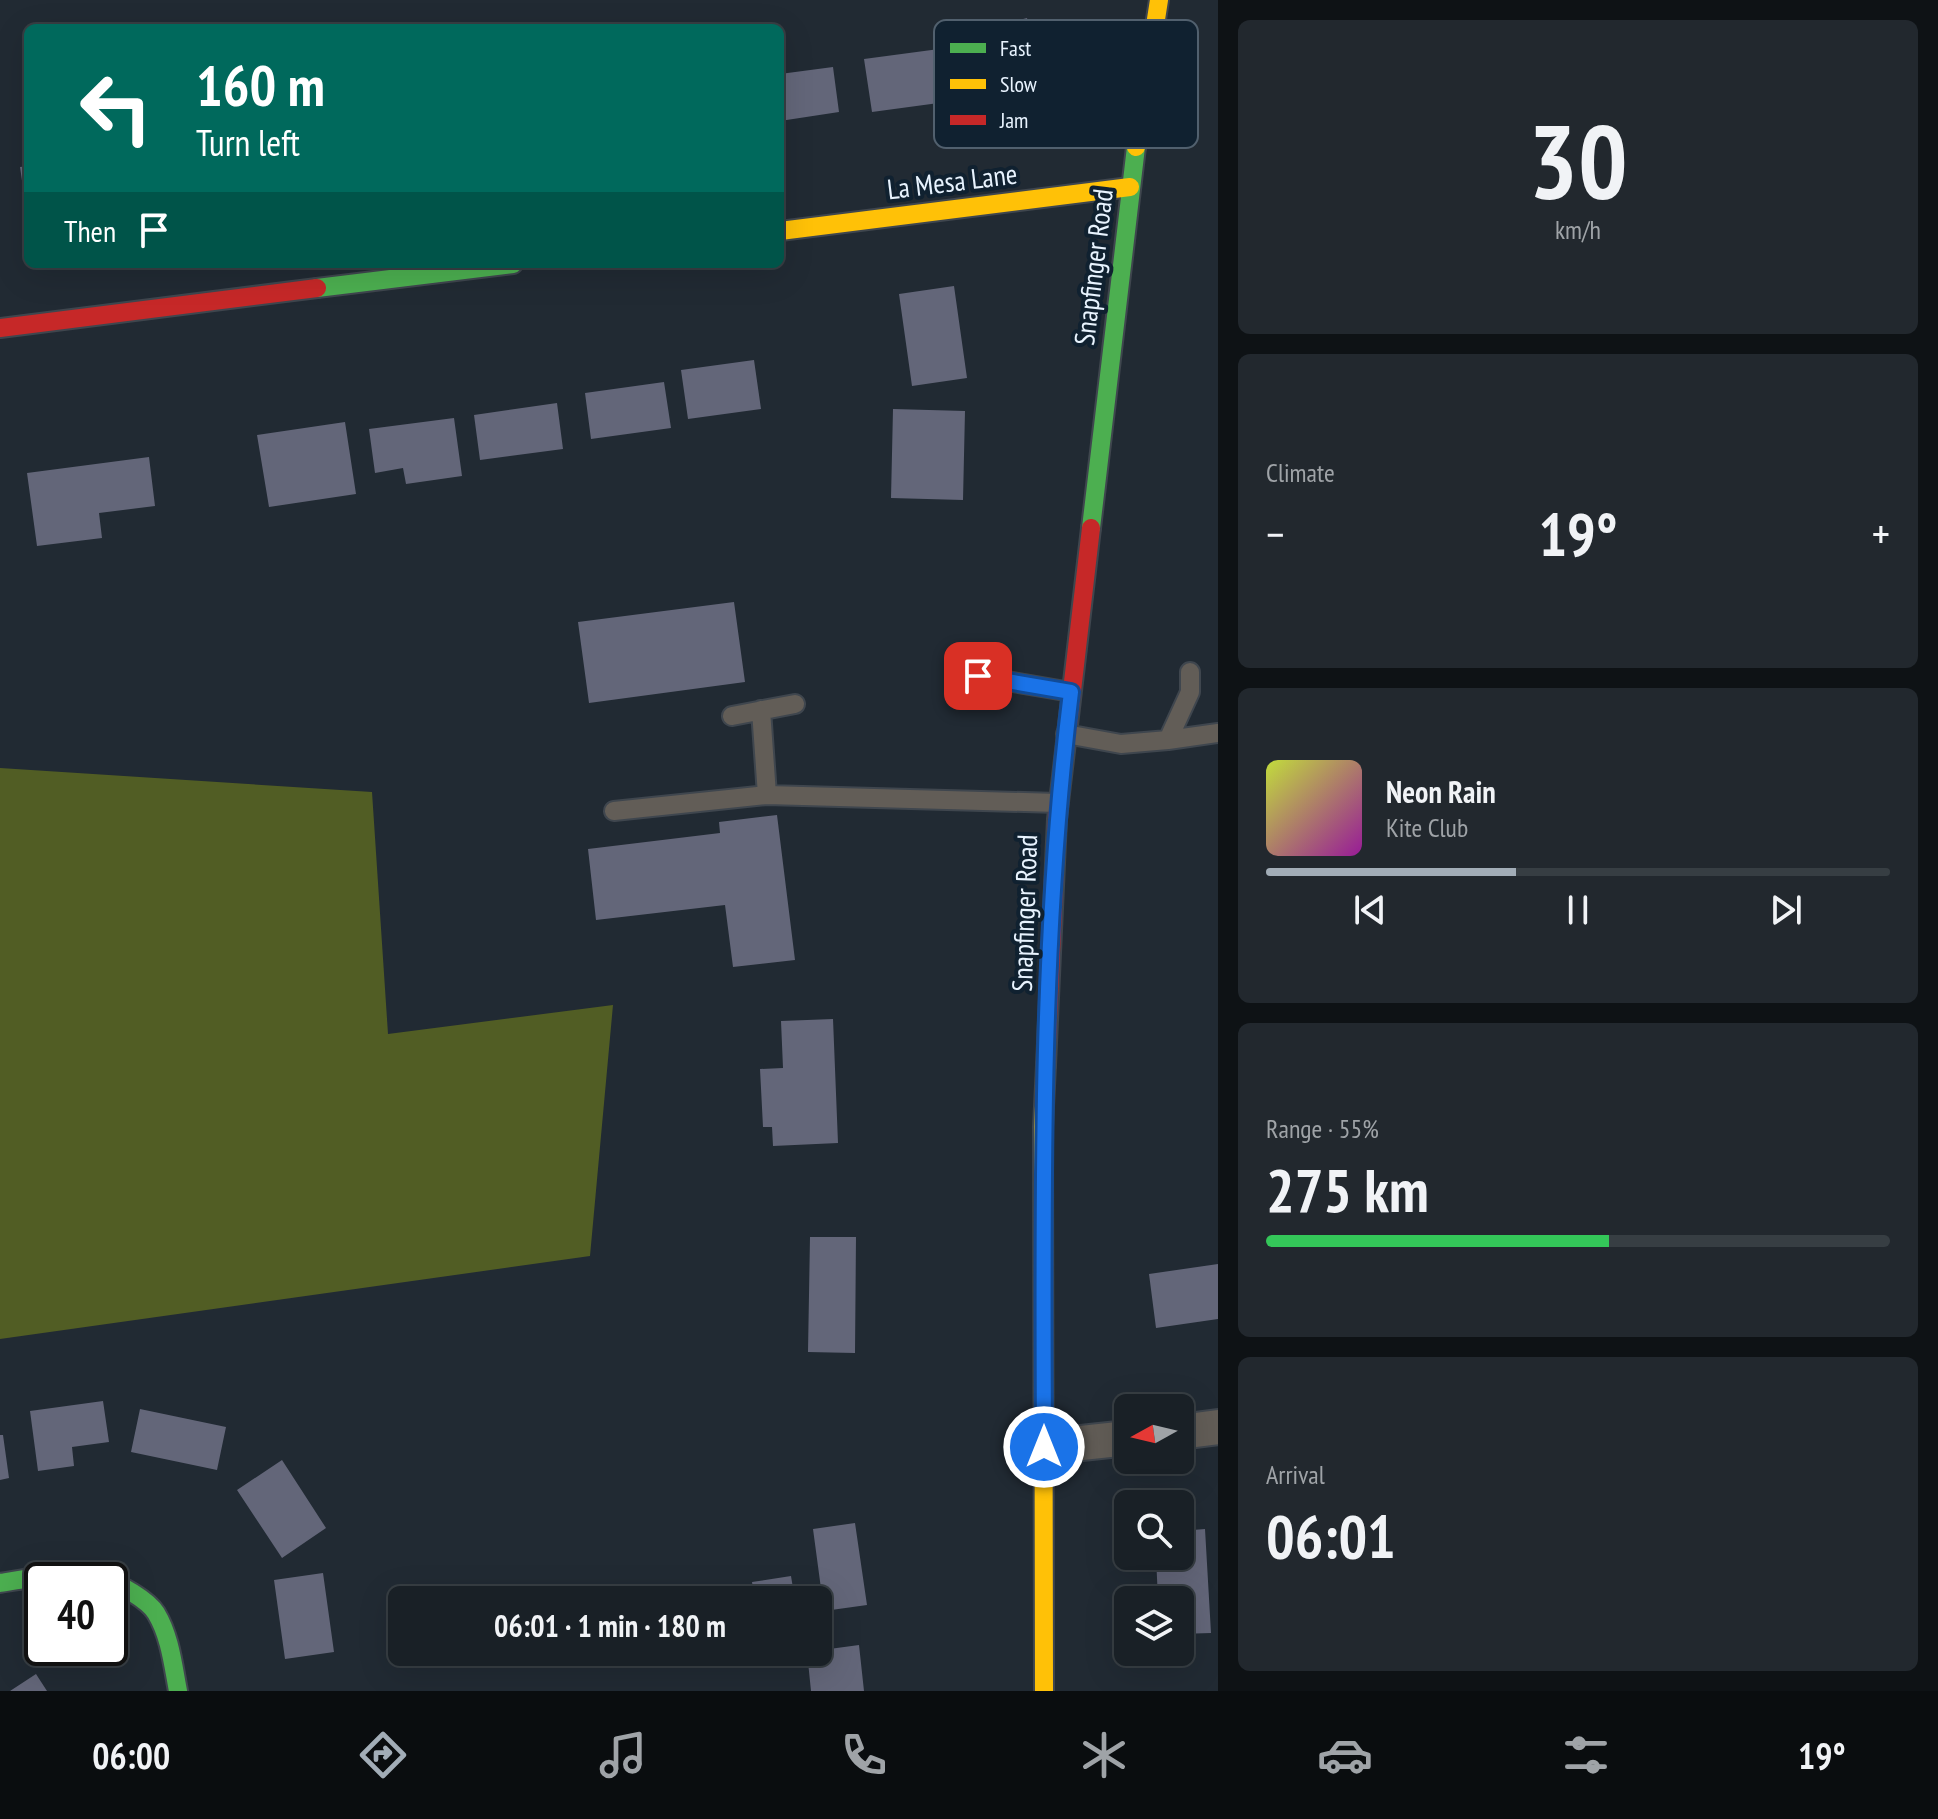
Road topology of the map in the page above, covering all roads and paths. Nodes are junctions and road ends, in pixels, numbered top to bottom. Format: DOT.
graph roads {
  1 [pos="1159,0"];
  2 [pos="1156,20"];
  3 [pos="1136,148"];
  4 [pos="1130,187"];
  5 [pos="784,230"];
  6 [pos="481,268"];
  7 [pos="0,328"];
  8 [pos="1190,672"];
  9 [pos="978,676"];
  10 [pos="1071,692"];
  11 [pos="795,704"];
  12 [pos="761,710"];
  13 [pos="732,716"];
  14 [pos="1218,733"];
  15 [pos="1066,734"];
  16 [pos="1168,740"];
  17 [pos="767,795"];
  18 [pos="1058,803"];
  19 [pos="614,811"];
  20 [pos="1218,1427"];
  21 [pos="1194,1430"];
  22 [pos="1114,1440"];
  23 [pos="1044,1447"];
  24 [pos="0,1583"];
  25 [pos="178,1691"];
  26 [pos="1044,1691"];
  1 -- 2 [label="street, Snapfinger Road"];
  3 -- 4 [label="street, Snapfinger Road"];
  4 -- 5 [label="street, La Mesa Lane"];
  4 -- 10 [label="street, Snapfinger Road"];
  6 -- 7 [label="street"];
  8 -- 16 [label="lane"];
  9 -- 10 [label="lane"];
  10 -- 15 [label="street, Snapfinger Road"];
  11 -- 12 [label="lane"];
  12 -- 13 [label="lane"];
  12 -- 17 [label="lane"];
  14 -- 16 [label="lane"];
  15 -- 16 [label="lane"];
  15 -- 18 [label="street, Snapfinger Road"];
  17 -- 18 [label="lane"];
  17 -- 19 [label="lane"];
  18 -- 23 [label="street, Snapfinger Road"];
  20 -- 21 [label="street"];
  22 -- 23 [label="street"];
  23 -- 26 [label="street, Snapfinger Road"];
  24 -- 25 [label="street"];
}
